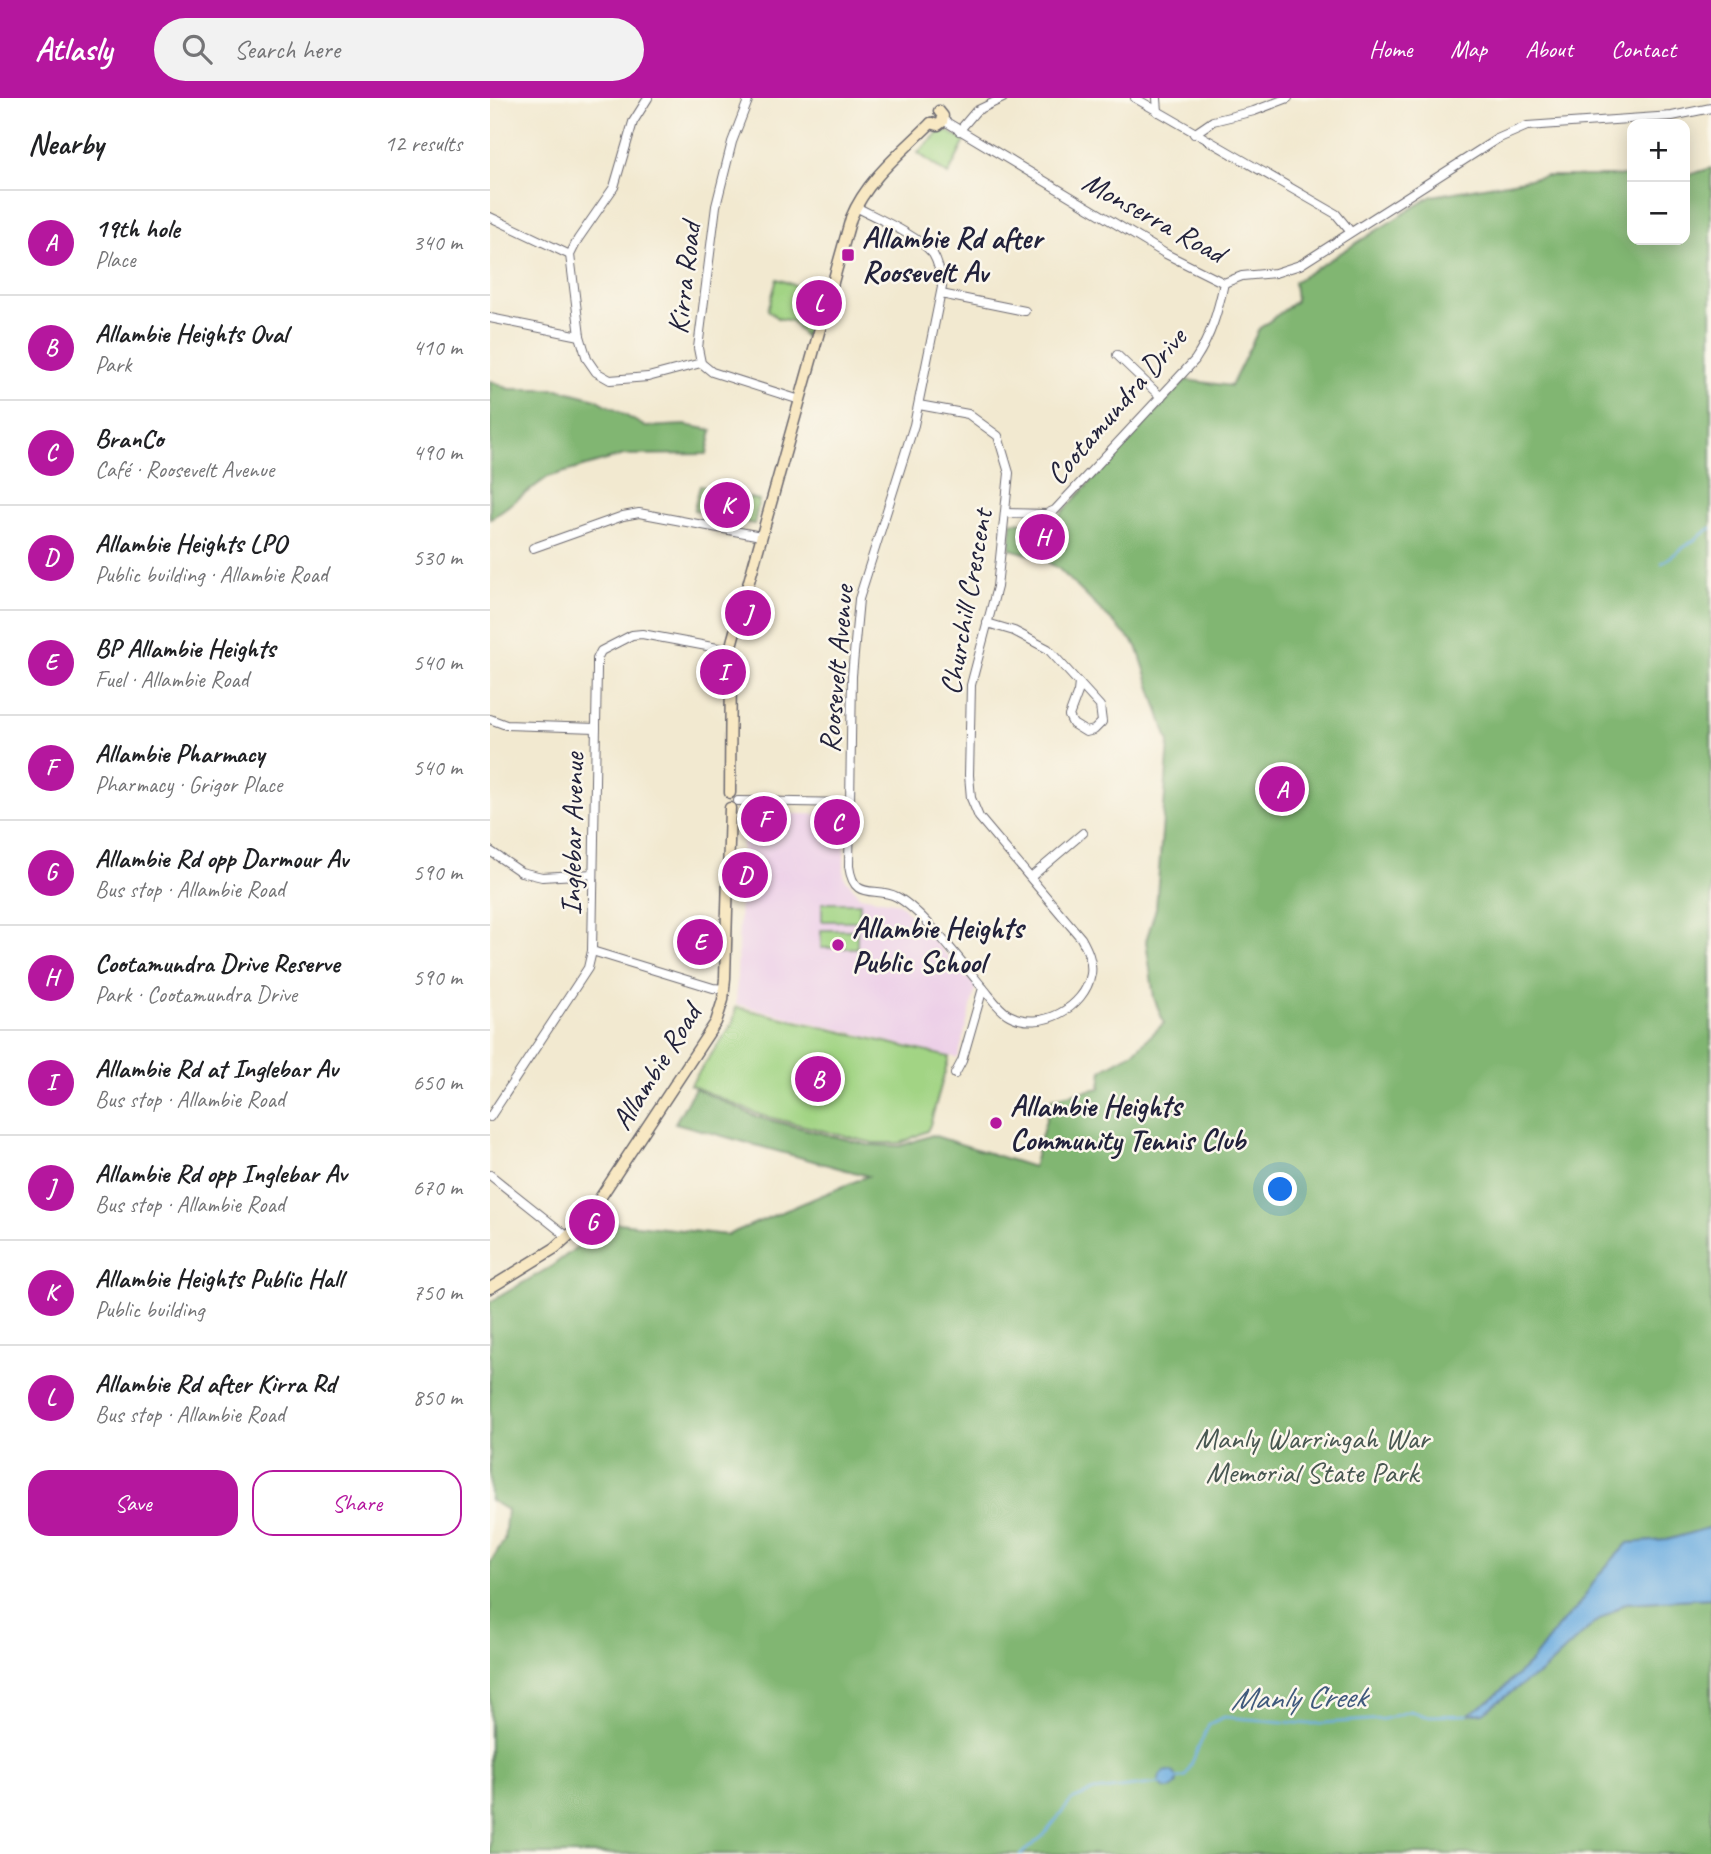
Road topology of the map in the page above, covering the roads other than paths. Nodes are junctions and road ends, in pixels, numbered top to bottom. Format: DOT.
graph roads {
  1 [pos="648,98"];
  2 [pos="749,98"];
  3 [pos="945,98"];
  4 [pos="1003,98"];
  5 [pos="1135,98"];
  6 [pos="1157,98"];
  7 [pos="1288,98"];
  8 [pos="1711,108"];
  9 [pos="1158,112"];
  10 [pos="941,116"];
  11 [pos="959,131"];
  12 [pos="1194,134"];
  13 [pos="856,207"];
  14 [pos="490,217"];
  15 [pos="1350,231"];
  16 [pos="570,255"];
  17 [pos="1224,283"];
  18 [pos="941,294"];
  19 [pos="1025,311"];
  20 [pos="490,318"];
  21 [pos="580,336"];
  22 [pos="1117,355"];
  23 [pos="701,363"];
  24 [pos="1161,397"];
  25 [pos="800,400"];
  26 [pos="919,405"];
  27 [pos="1005,513"];
  28 [pos="761,536"];
  29 [pos="533,548"];
  30 [pos="986,623"];
  31 [pos="729,649"];
  32 [pos="1079,683"];
  33 [pos="490,719"];
  34 [pos="596,728"];
  35 [pos="732,801"];
  36 [pos="850,803"];
  37 [pos="1083,832"];
  38 [pos="490,851"];
  39 [pos="593,874"];
  40 [pos="1031,877"];
  41 [pos="592,951"];
  42 [pos="983,988"];
  43 [pos="725,989"];
  44 [pos="955,1074"];
  45 [pos="490,1116"];
  46 [pos="490,1175"];
  47 [pos="568,1237"];
  48 [pos="490,1288"];
  1 -- 16 [label="street"];
  2 -- 23 [label="street, Kirra Road"];
  3 -- 10 [label="main road"];
  4 -- 11 [label="street"];
  5 -- 9 [label="street"];
  6 -- 9 [label="street"];
  7 -- 12 [label="street"];
  8 -- 15 [label="street, Monserra Road"];
  9 -- 12 [label="street"];
  10 -- 11 [label="street, Monserra Road"];
  10 -- 13 [label="main road, Allambie Road"];
  11 -- 17 [label="street, Monserra Road"];
  12 -- 15 [label="street"];
  13 -- 18 [label="street, Roosevelt Avenue"];
  13 -- 25 [label="main road, Allambie Road"];
  14 -- 16 [label="street"];
  15 -- 17 [label="street, Monserra Road"];
  16 -- 21 [label="street"];
  17 -- 24 [label="street, Cootamundra Drive"];
  18 -- 19 [label="street"];
  18 -- 26 [label="street, Roosevelt Avenue"];
  20 -- 21 [label="street"];
  21 -- 23 [label="street"];
  22 -- 24 [label="street"];
  23 -- 25 [label="street, Kirra Road"];
  24 -- 27 [label="street, Cootamundra Drive"];
  25 -- 28 [label="main road, Allambie Road"];
  26 -- 27 [label="street, Churchill Crescent"];
  26 -- 36 [label="street, Roosevelt Avenue"];
  27 -- 30 [label="street, Churchill Crescent"];
  28 -- 29 [label="street"];
  28 -- 31 [label="main road, Allambie Road"];
  30 -- 32 [label="street"];
  30 -- 40 [label="street, Churchill Crescent"];
  31 -- 34 [label="street, Inglebar Avenue"];
  31 -- 35 [label="main road, Allambie Road"];
  32 -- 32 [label="street"];
  33 -- 34 [label="street"];
  34 -- 39 [label="street, Inglebar Avenue"];
  35 -- 36 [label="street"];
  35 -- 43 [label="main road, Allambie Road"];
  36 -- 42 [label="street, Roosevelt Avenue"];
  37 -- 40 [label="street"];
  38 -- 39 [label="street"];
  39 -- 41 [label="street, Inglebar Avenue"];
  40 -- 42 [label="street, Churchill Crescent"];
  41 -- 43 [label="street"];
  41 -- 45 [label="street, Inglebar Avenue"];
  42 -- 44 [label="street"];
  43 -- 47 [label="main road, Allambie Road"];
  46 -- 47 [label="street"];
  47 -- 48 [label="main road, Allambie Road"];
}
